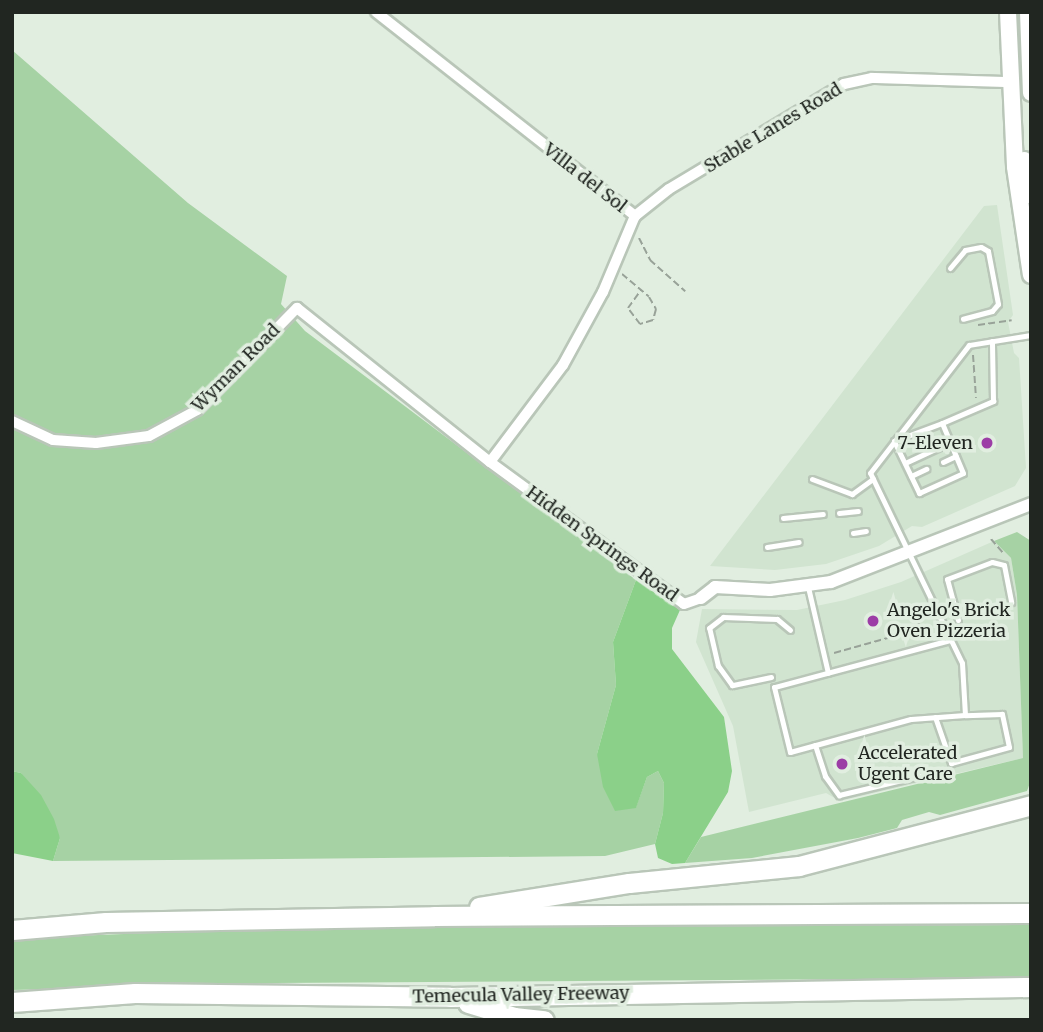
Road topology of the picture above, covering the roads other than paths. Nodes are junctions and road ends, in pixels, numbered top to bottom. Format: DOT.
graph roads {
  1 [pos="376,12"];
  2 [pos="1008,12"];
  3 [pos="1017,12"];
  4 [pos="1028,12"];
  5 [pos="1008,82"];
  6 [pos="1030,83"];
  7 [pos="1031,93"];
  8 [pos="1031,195"];
  9 [pos="635,216"];
  10 [pos="950,268"];
  11 [pos="1031,275"];
  12 [pos="297,308"];
  13 [pos="963,319"];
  14 [pos="1031,335"];
  15 [pos="992,341"];
  16 [pos="12,421"];
  17 [pos="942,423"];
  18 [pos="894,441"];
  19 [pos="950,442"];
  20 [pos="956,456"];
  21 [pos="490,462"];
  22 [pos="943,462"];
  23 [pos="905,463"];
  24 [pos="926,470"];
  25 [pos="911,476"];
  26 [pos="812,479"];
  27 [pos="873,479"];
  28 [pos="1031,504"];
  29 [pos="858,511"];
  30 [pos="839,513"];
  31 [pos="823,514"];
  32 [pos="783,518"];
  33 [pos="866,531"];
  34 [pos="853,533"];
  35 [pos="799,542"];
  36 [pos="767,547"];
  37 [pos="908,553"];
  38 [pos="807,587"];
  39 [pos="701,598"];
  40 [pos="1011,602"];
  41 [pos="958,620"];
  42 [pos="790,630"];
  43 [pos="950,640"];
  44 [pos="828,673"];
  45 [pos="771,677"];
  46 [pos="965,715"];
  47 [pos="934,717"];
  48 [pos="815,745"];
  49 [pos="927,774"];
  50 [pos="1031,805"];
  51 [pos="1031,913"];
  52 [pos="434,916"];
  53 [pos="12,930"];
  54 [pos="1031,987"];
  55 [pos="450,997"];
  56 [pos="12,1002"];
  57 [pos="544,1020"];
  1 -- 9 [label="street, Villa del Sol"];
  2 -- 5 [label="main road"];
  3 -- 6 [label="main road"];
  4 -- 6 [label="main road"];
  5 -- 8 [label="main road"];
  5 -- 9 [label="street, Stable Lanes Road"];
  5 -- 11 [label="main road"];
  6 -- 7 [label="main road"];
  9 -- 21 [label="street, Villa del Sol"];
  10 -- 13 [label="lane"];
  12 -- 16 [label="street, Wyman Road"];
  12 -- 21 [label="street, Hidden Springs Road"];
  14 -- 15 [label="lane"];
  15 -- 17 [label="lane"];
  15 -- 18 [label="lane"];
  17 -- 18 [label="lane"];
  17 -- 19 [label="lane"];
  18 -- 23 [label="lane"];
  18 -- 27 [label="lane"];
  19 -- 20 [label="lane"];
  19 -- 23 [label="lane"];
  20 -- 22 [label="lane"];
  20 -- 25 [label="lane"];
  21 -- 39 [label="street, Hidden Springs Road"];
  23 -- 25 [label="lane"];
  24 -- 25 [label="lane"];
  26 -- 27 [label="lane"];
  27 -- 37 [label="lane"];
  28 -- 37 [label="street, Hidden Springs Road"];
  29 -- 30 [label="lane"];
  31 -- 32 [label="lane"];
  33 -- 34 [label="lane"];
  35 -- 36 [label="lane"];
  37 -- 38 [label="street, Hidden Springs Road"];
  37 -- 43 [label="lane"];
  38 -- 39 [label="street, Hidden Springs Road"];
  38 -- 44 [label="lane"];
  40 -- 41 [label="lane"];
  42 -- 45 [label="lane"];
  43 -- 44 [label="lane"];
  43 -- 46 [label="lane"];
  44 -- 48 [label="lane"];
  46 -- 47 [label="lane"];
  46 -- 47 [label="lane"];
  47 -- 48 [label="lane"];
  48 -- 49 [label="lane"];
  50 -- 52 [label="highway"];
  51 -- 52 [label="highway"];
  52 -- 53 [label="highway"];
  54 -- 55 [label="highway, Temecula Valley Freeway"];
  55 -- 56 [label="highway, Temecula Valley Freeway"];
  55 -- 57 [label="highway"];
}
